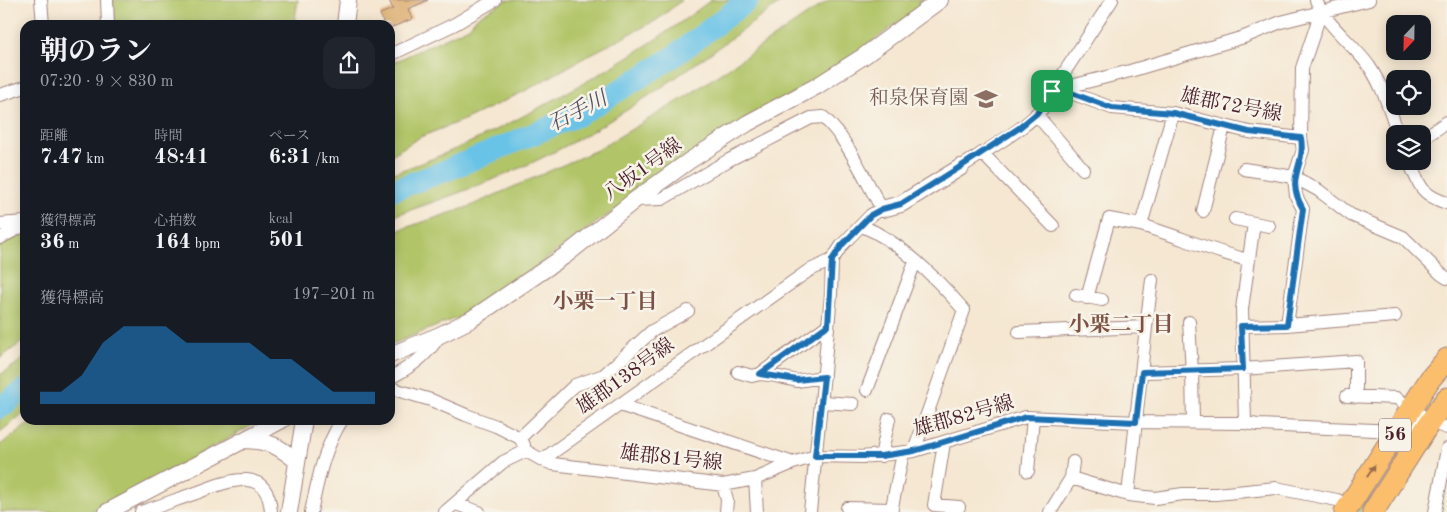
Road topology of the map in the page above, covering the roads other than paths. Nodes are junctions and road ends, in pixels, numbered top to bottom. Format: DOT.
graph roads {
  1 [pos="41,0"];
  2 [pos="107,0"];
  3 [pos="348,0"];
  4 [pos="494,0"];
  5 [pos="940,0"];
  6 [pos="1112,0"];
  7 [pos="1316,0"];
  8 [pos="1369,0"];
  9 [pos="1321,12"];
  10 [pos="43,20"];
  11 [pos="108,20"];
  12 [pos="346,20"];
  13 [pos="395,53"];
  14 [pos="20,89"];
  15 [pos="1052,91"];
  16 [pos="0,95"];
  17 [pos="1173,113"];
  18 [pos="1036,114"];
  19 [pos="1447,122"];
  20 [pos="1395,125"];
  21 [pos="1224,126"];
  22 [pos="1431,133"];
  23 [pos="1301,138"];
  24 [pos="982,153"];
  25 [pos="960,167"];
  26 [pos="1084,169"];
  27 [pos="1244,169"];
  28 [pos="1413,170"];
  29 [pos="1294,177"];
  30 [pos="635,200"];
  31 [pos="1447,203"];
  32 [pos="882,209"];
  33 [pos="1202,211"];
  34 [pos="1235,219"];
  35 [pos="20,223"];
  36 [pos="1254,223"];
  37 [pos="0,224"];
  38 [pos="1141,225"];
  39 [pos="20,226"];
  40 [pos="862,226"];
  41 [pos="1053,226"];
  42 [pos="1269,226"];
  43 [pos="0,238"];
  44 [pos="832,260"];
  45 [pos="1248,260"];
  46 [pos="915,262"];
  47 [pos="1447,278"];
  48 [pos="1152,280"];
  49 [pos="1102,300"];
  50 [pos="688,310"];
  51 [pos="1395,316"];
  52 [pos="1189,322"];
  53 [pos="828,325"];
  54 [pos="1287,325"];
  55 [pos="1241,326"];
  56 [pos="1146,327"];
  57 [pos="1019,332"];
  58 [pos="440,335"];
  59 [pos="780,344"];
  60 [pos="395,353"];
  61 [pos="787,355"];
  62 [pos="1447,359"];
  63 [pos="1243,369"];
  64 [pos="738,372"];
  65 [pos="1142,372"];
  66 [pos="1192,372"];
  67 [pos="760,374"];
  68 [pos="395,375"];
  69 [pos="824,377"];
  70 [pos="395,389"];
  71 [pos="867,390"];
  72 [pos="1447,398"];
  73 [pos="822,402"];
  74 [pos="853,404"];
  75 [pos="620,405"];
  76 [pos="1412,408"];
  77 [pos="1033,418"];
  78 [pos="889,419"];
  79 [pos="1193,421"];
  80 [pos="1136,422"];
  81 [pos="1245,423"];
  82 [pos="272,425"];
  83 [pos="303,425"];
  84 [pos="339,425"];
  85 [pos="1438,425"];
  86 [pos="1397,431"];
  87 [pos="520,438"];
  88 [pos="244,440"];
  89 [pos="944,443"];
  90 [pos="1447,449"];
  91 [pos="526,451"];
  92 [pos="909,452"];
  93 [pos="815,456"];
  94 [pos="881,456"];
  95 [pos="542,460"];
  96 [pos="297,461"];
  97 [pos="1073,462"];
  98 [pos="793,463"];
  99 [pos="1028,471"];
  100 [pos="1071,478"];
  101 [pos="756,479"];
  102 [pos="723,485"];
  103 [pos="1128,495"];
  104 [pos="456,504"];
  105 [pos="960,507"];
  106 [pos="847,508"];
  107 [pos="1347,508"];
  108 [pos="891,510"];
  109 [pos="106,512"];
  110 [pos="141,512"];
  111 [pos="271,512"];
  112 [pos="290,512"];
  113 [pos="311,512"];
  114 [pos="445,512"];
  115 [pos="479,512"];
  116 [pos="726,512"];
  117 [pos="757,512"];
  118 [pos="810,512"];
  119 [pos="1050,512"];
  120 [pos="1373,512"];
  121 [pos="1435,512"];
  1 -- 10 [label="street"];
  2 -- 11 [label="street"];
  3 -- 12 [label="street"];
  4 -- 13 [label="street"];
  5 -- 30 [label="street, 八坂1号線"];
  6 -- 15 [label="street"];
  7 -- 9 [label="street"];
  8 -- 9 [label="street"];
  9 -- 15 [label="street"];
  9 -- 20 [label="street"];
  9 -- 23 [label="street"];
  14 -- 16 [label="street"];
  15 -- 17 [label="street, 雄郡72号線"];
  15 -- 18 [label="street"];
  17 -- 21 [label="street, 雄郡72号線"];
  17 -- 38 [label="street"];
  18 -- 24 [label="street"];
  18 -- 26 [label="street"];
  19 -- 22 [label="street"];
  21 -- 23 [label="street, 雄郡72号線"];
  21 -- 33 [label="street"];
  23 -- 29 [label="street, 雄郡72号線"];
  24 -- 25 [label="street"];
  24 -- 41 [label="street"];
  25 -- 32 [label="street"];
  27 -- 29 [label="street"];
  28 -- 31 [label="street"];
  29 -- 47 [label="street"];
  29 -- 54 [label="street"];
  30 -- 32 [label="street"];
  30 -- 58 [label="street, 八坂1号線"];
  32 -- 40 [label="street"];
  34 -- 36 [label="street"];
  35 -- 37 [label="street"];
  36 -- 42 [label="street"];
  36 -- 45 [label="street"];
  38 -- 45 [label="street"];
  38 -- 49 [label="street"];
  39 -- 43 [label="street"];
  40 -- 44 [label="street"];
  40 -- 46 [label="street"];
  44 -- 53 [label="street"];
  44 -- 75 [label="street, 雄郡138号線"];
  45 -- 55 [label="street"];
  46 -- 71 [label="street"];
  46 -- 92 [label="street"];
  48 -- 56 [label="street"];
  50 -- 87 [label="street"];
  51 -- 54 [label="street"];
  52 -- 66 [label="street"];
  53 -- 61 [label="street"];
  53 -- 69 [label="street"];
  54 -- 55 [label="street"];
  55 -- 63 [label="street"];
  56 -- 57 [label="street"];
  56 -- 65 [label="street"];
  58 -- 60 [label="street, 八坂1号線"];
  58 -- 68 [label="street"];
  59 -- 61 [label="street"];
  61 -- 67 [label="street"];
  62 -- 76 [label="highway, 56"];
  63 -- 66 [label="street"];
  63 -- 76 [label="street"];
  63 -- 81 [label="street"];
  64 -- 67 [label="street"];
  65 -- 66 [label="street"];
  65 -- 80 [label="street"];
  66 -- 79 [label="street"];
  67 -- 69 [label="street"];
  69 -- 73 [label="street"];
  70 -- 87 [label="street"];
  72 -- 85 [label="highway, 56"];
  73 -- 74 [label="street"];
  73 -- 93 [label="street"];
  75 -- 95 [label="street, 雄郡138号線"];
  75 -- 98 [label="street"];
  76 -- 85 [label="street"];
  76 -- 86 [label="highway, 56"];
  77 -- 80 [label="street, 雄郡82号線"];
  77 -- 89 [label="street, 雄郡82号線"];
  77 -- 99 [label="street"];
  78 -- 94 [label="street"];
  79 -- 80 [label="street, 雄郡82号線"];
  79 -- 81 [label="street, 雄郡82号線"];
  80 -- 103 [label="street"];
  81 -- 86 [label="street, 雄郡82号線"];
  82 -- 88 [label="street"];
  83 -- 96 [label="street"];
  84 -- 113 [label="street"];
  85 -- 86 [label="street, 雄郡82号線"];
  85 -- 120 [label="highway, 56"];
  107 -- 86 [label="highway, 56, one-way"];
  87 -- 91 [label="street"];
  88 -- 96 [label="street"];
  88 -- 109 [label="street"];
  89 -- 92 [label="street, 雄郡82号線"];
  89 -- 105 [label="street"];
  90 -- 121 [label="street"];
  91 -- 95 [label="street"];
  91 -- 104 [label="street"];
  92 -- 94 [label="street, 雄郡82号線"];
  92 -- 108 [label="street"];
  93 -- 94 [label="street, 雄郡82号線"];
  93 -- 98 [label="street, 雄郡82号線"];
  93 -- 118 [label="street"];
  95 -- 102 [label="street, 雄郡81号線"];
  96 -- 112 [label="street"];
  97 -- 100 [label="street"];
  98 -- 101 [label="street, 雄郡81号線"];
  100 -- 103 [label="street"];
  100 -- 119 [label="street"];
  101 -- 102 [label="street, 雄郡81号線"];
  101 -- 117 [label="street"];
  102 -- 116 [label="street"];
  103 -- 107 [label="street"];
  104 -- 114 [label="street"];
  104 -- 115 [label="street"];
  106 -- 108 [label="street"];
  110 -- 111 [label="street"];
}
